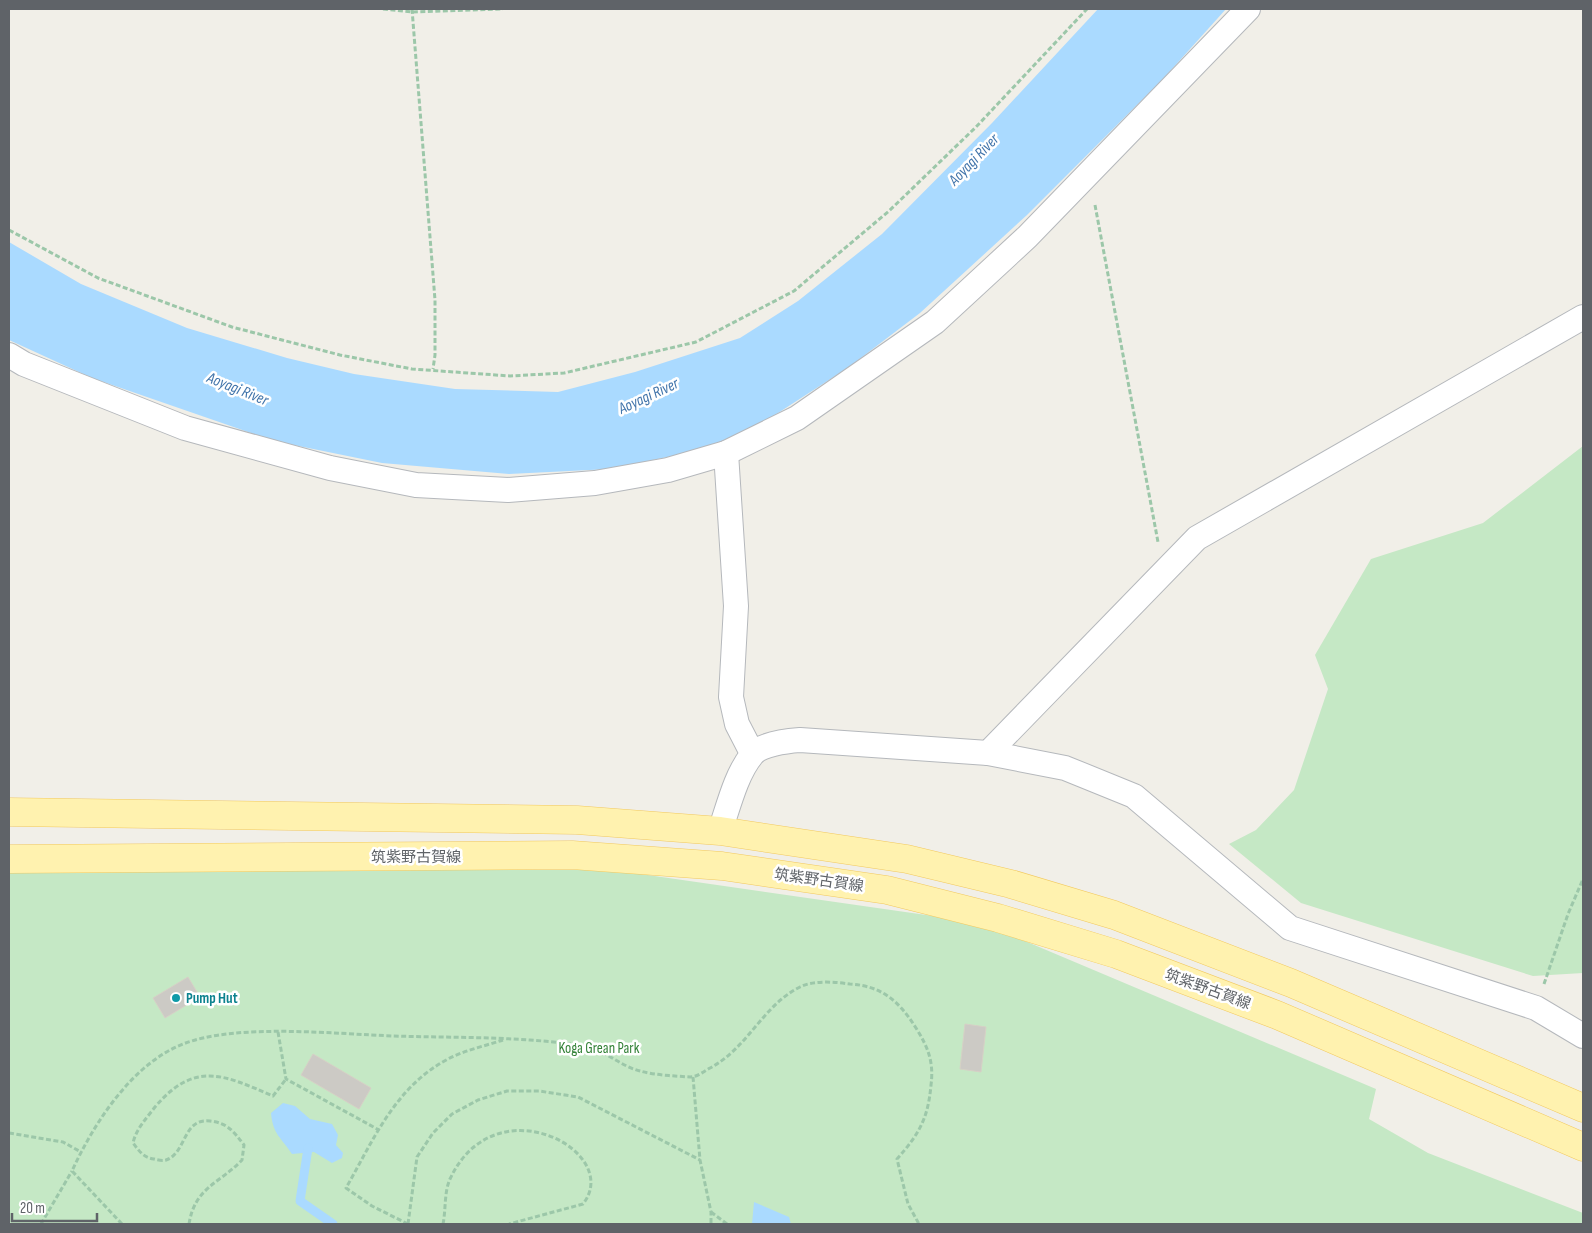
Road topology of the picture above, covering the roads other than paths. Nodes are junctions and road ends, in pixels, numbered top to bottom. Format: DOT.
graph roads {
  1 [pos="1248,9"];
  2 [pos="1583,317"];
  3 [pos="9,356"];
  4 [pos="726,453"];
  5 [pos="752,753"];
  6 [pos="988,753"];
  7 [pos="9,812"];
  8 [pos="720,831"];
  9 [pos="9,859"];
  10 [pos="1583,1036"];
  11 [pos="1583,1108"];
  12 [pos="1583,1147"];
  1 -- 4 [label="street"];
  2 -- 6 [label="street"];
  3 -- 4 [label="street"];
  4 -- 5 [label="street"];
  5 -- 6 [label="street"];
  5 -- 8 [label="street"];
  6 -- 10 [label="street"];
  7 -- 8 [label="main road"];
  8 -- 11 [label="main road"];
  9 -- 12 [label="main road, 筑紫野古賀線"];
}
